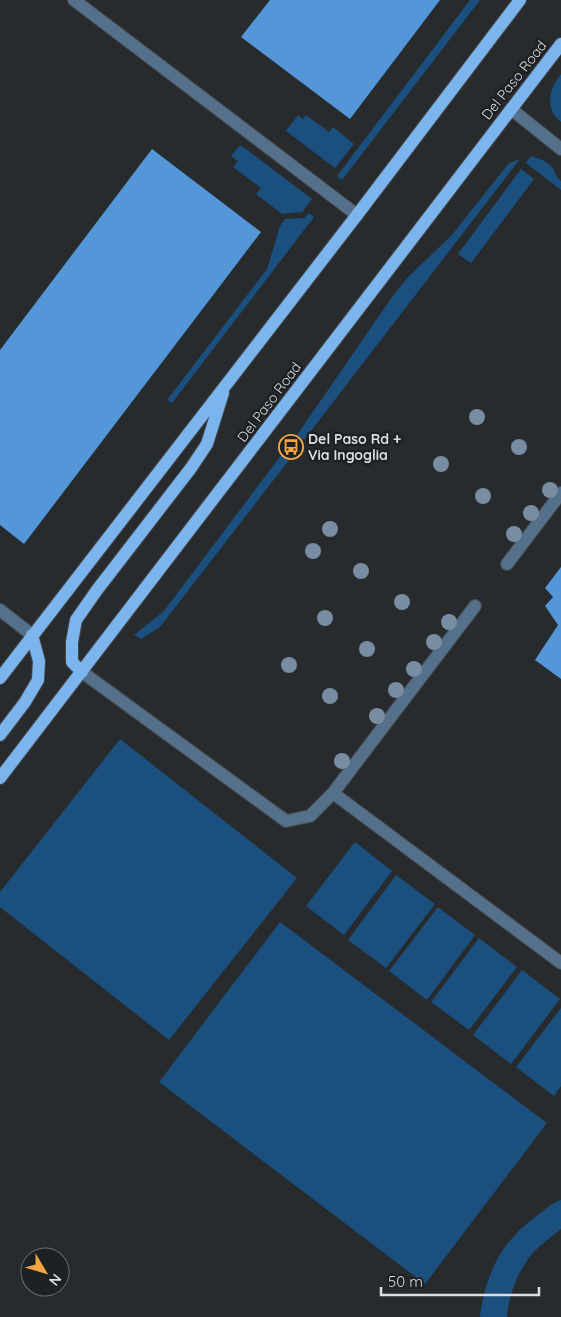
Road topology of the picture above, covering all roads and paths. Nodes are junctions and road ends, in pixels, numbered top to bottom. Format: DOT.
graph roads {
  1 [pos="74,0"];
  2 [pos="520,0"];
  3 [pos="561,44"];
  4 [pos="510,109"];
  5 [pos="561,149"];
  6 [pos="357,215"];
  7 [pos="225,386"];
  8 [pos="561,493"];
  9 [pos="507,564"];
  10 [pos="475,606"];
  11 [pos="0,610"];
  12 [pos="32,635"];
  13 [pos="82,672"];
  14 [pos="0,678"];
  15 [pos="0,735"];
  16 [pos="0,778"];
  17 [pos="333,793"];
  18 [pos="561,964"];
  1 -- 6 [label="street"];
  2 -- 6 [label="main road"];
  3 -- 4 [label="main road, Del Paso Road"];
  4 -- 5 [label="street"];
  4 -- 13 [label="main road, Del Paso Road"];
  6 -- 7 [label="main road"];
  7 -- 12 [label="main road"];
  7 -- 13 [label="main road"];
  8 -- 9 [label="street"];
  10 -- 17 [label="street"];
  11 -- 12 [label="street"];
  12 -- 14 [label="main road"];
  12 -- 15 [label="main road"];
  13 -- 16 [label="main road, Del Paso Road"];
  13 -- 17 [label="street"];
  17 -- 18 [label="street"];
}
